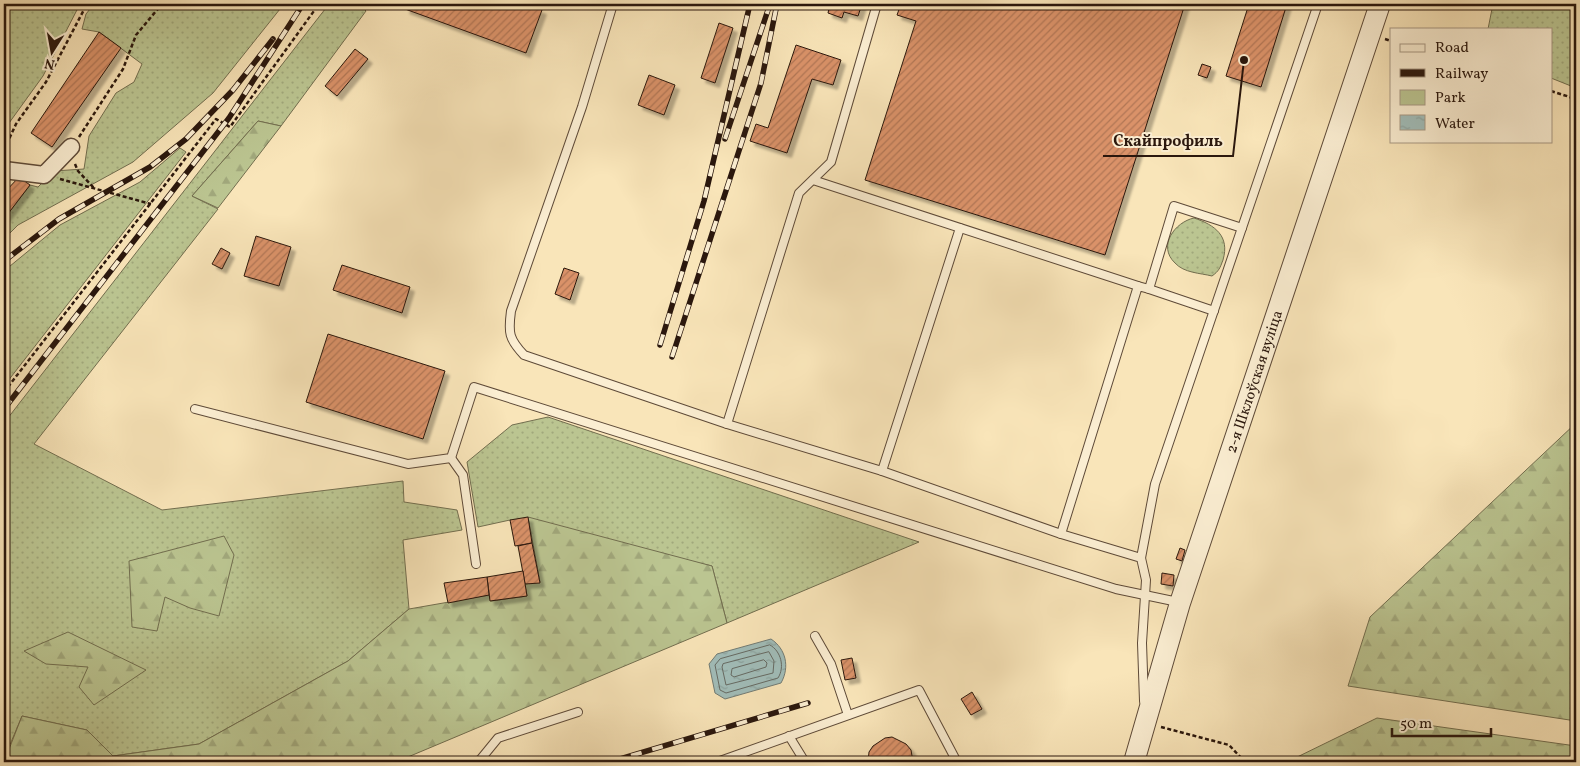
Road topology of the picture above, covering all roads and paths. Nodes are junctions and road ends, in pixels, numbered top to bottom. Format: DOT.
graph roads {
  1 [pos="87,4"];
  2 [pos="162,4"];
  3 [pos="319,4"];
  4 [pos="613,4"];
  5 [pos="877,4"];
  6 [pos="1318,4"];
  7 [pos="1380,4"];
  8 [pos="1552,91"];
  9 [pos="1576,99"];
  10 [pos="71,147"];
  11 [pos="4,150"];
  12 [pos="4,170"];
  13 [pos="44,175"];
  14 [pos="813,180"];
  15 [pos="94,188"];
  16 [pos="151,204"];
  17 [pos="960,228"];
  18 [pos="1242,228"];
  19 [pos="1138,286"];
  20 [pos="1148,289"];
  21 [pos="1214,311"];
  22 [pos="4,392"];
  23 [pos="195,409"];
  24 [pos="727,424"];
  25 [pos="451,458"];
  26 [pos="882,471"];
  27 [pos="1060,534"];
  28 [pos="1142,558"];
  29 [pos="476,564"];
  30 [pos="1146,597"];
  31 [pos="1180,603"];
  32 [pos="815,636"];
  33 [pos="578,712"];
  34 [pos="848,715"];
  35 [pos="1145,723"];
  36 [pos="789,736"];
  37 [pos="474,762"];
  38 [pos="717,762"];
  39 [pos="805,762"];
  40 [pos="957,762"];
  41 [pos="1134,762"];
  42 [pos="1245,762"];
  1 -- 11 [label="path"];
  2 -- 10 [label="path"];
  3 -- 16 [label="path"];
  4 -- 24 [label="lane"];
  5 -- 14 [label="lane"];
  6 -- 18 [label="lane"];
  7 -- 31 [label="street, 2-я Шклоўская вуліца"];
  8 -- 9 [label="path"];
  10 -- 13 [label="street"];
  10 -- 15 [label="path"];
  12 -- 13 [label="street"];
  13 -- 15 [label="path"];
  14 -- 17 [label="lane"];
  14 -- 24 [label="lane"];
  15 -- 16 [label="path"];
  16 -- 22 [label="path"];
  17 -- 19 [label="lane"];
  17 -- 26 [label="lane"];
  18 -- 20 [label="lane"];
  18 -- 21 [label="lane"];
  19 -- 20 [label="lane"];
  19 -- 27 [label="lane"];
  20 -- 21 [label="lane"];
  21 -- 28 [label="lane"];
  23 -- 25 [label="lane"];
  24 -- 26 [label="lane"];
  25 -- 29 [label="lane"];
  25 -- 30 [label="lane"];
  26 -- 27 [label="lane"];
  27 -- 28 [label="lane"];
  28 -- 30 [label="lane"];
  30 -- 31 [label="lane"];
  30 -- 35 [label="lane"];
  31 -- 35 [label="street, 2-я Шклоўская вуліца"];
  32 -- 34 [label="lane"];
  33 -- 37 [label="lane"];
  34 -- 36 [label="lane"];
  34 -- 40 [label="lane"];
  35 -- 41 [label="street, 2-я Шклоўская вуліца"];
  35 -- 42 [label="path"];
  36 -- 38 [label="lane"];
  36 -- 39 [label="lane"];
}
